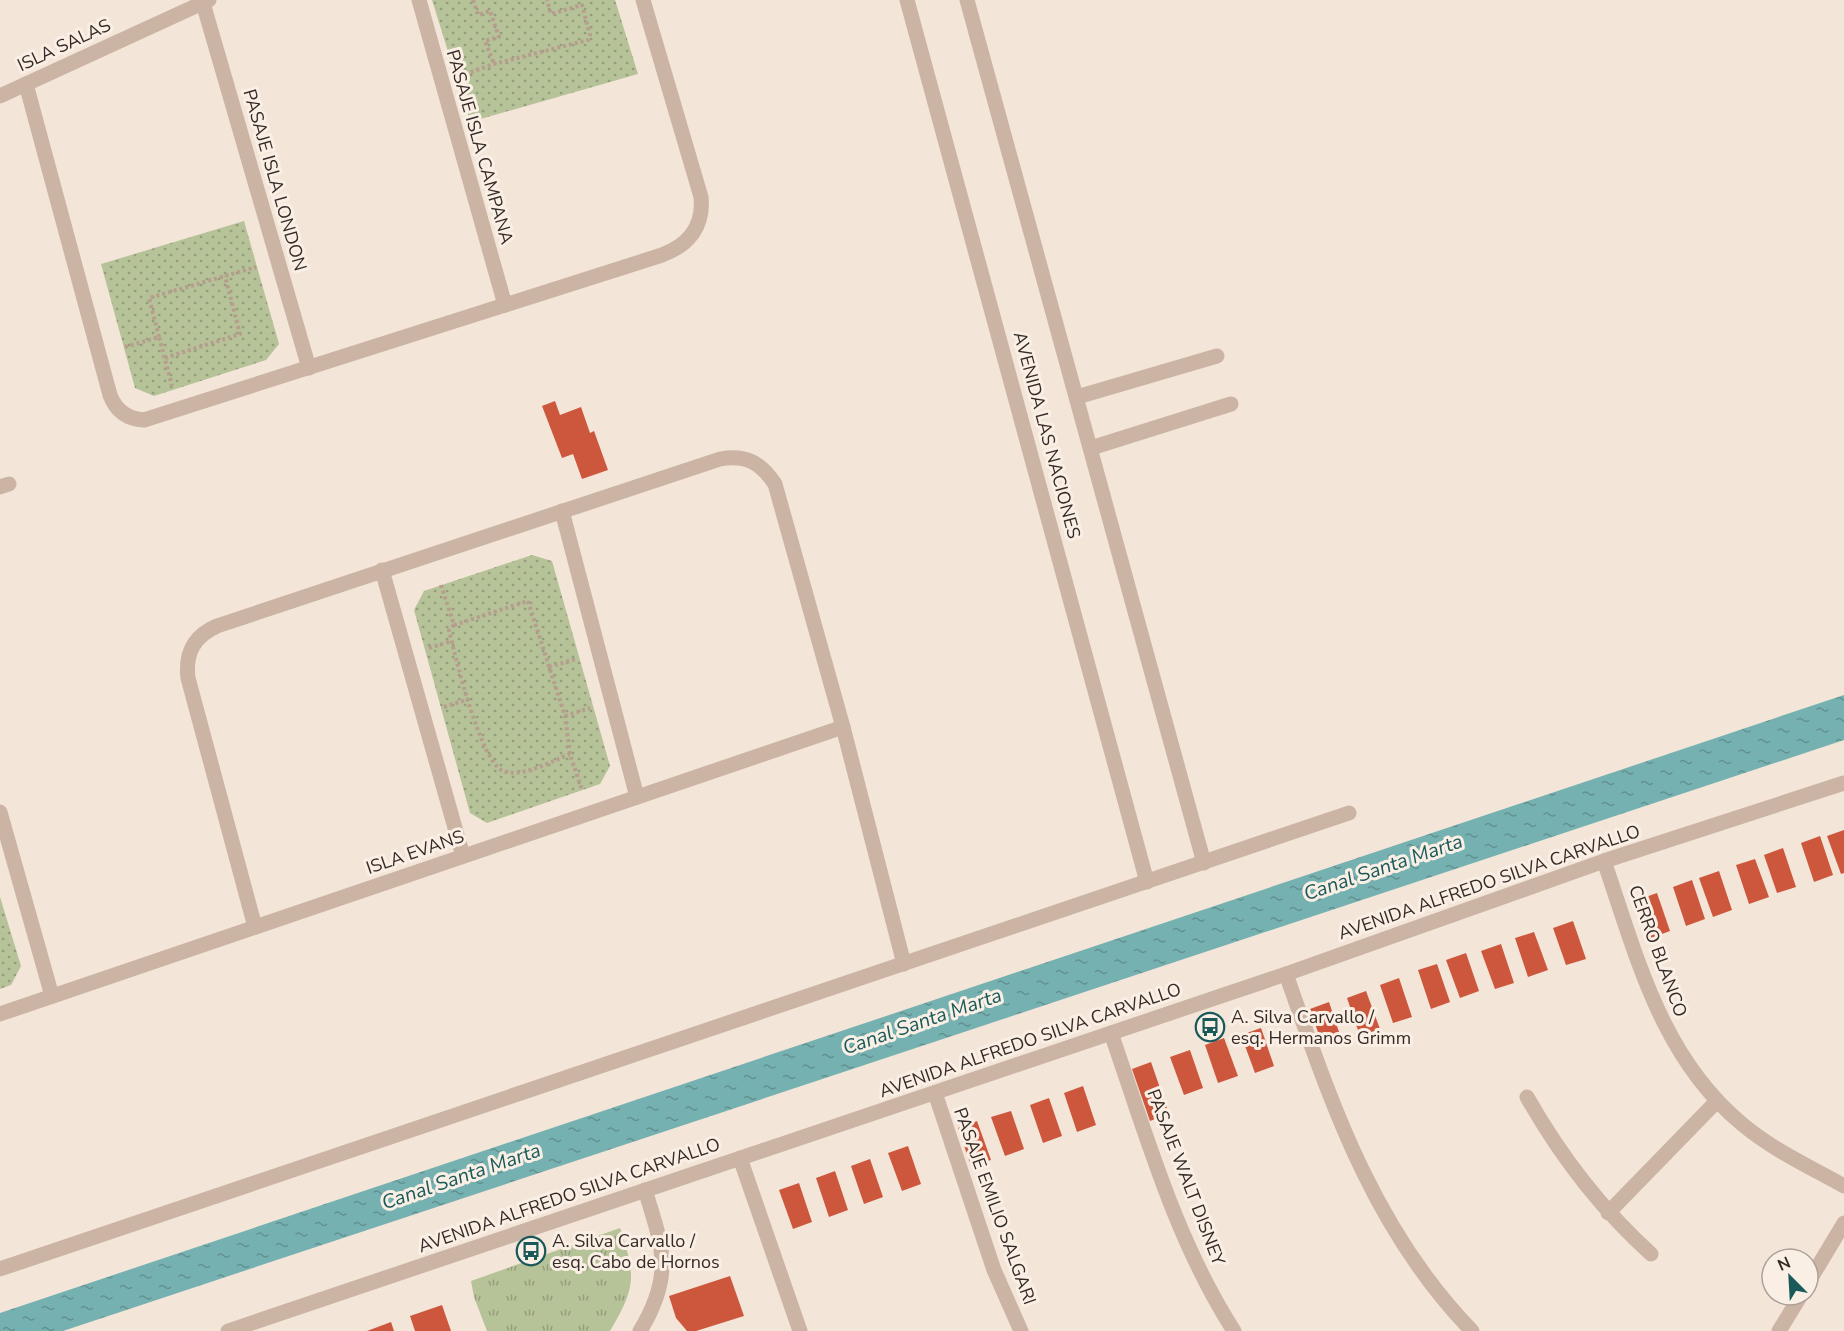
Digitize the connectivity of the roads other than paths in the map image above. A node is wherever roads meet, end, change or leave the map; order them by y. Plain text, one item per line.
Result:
1 (419, 0) edge
2 (643, 0) edge
3 (907, 0) edge
4 (967, 0) edge
5 (206, 1) edge
6 (26, 84) junction
7 (0, 96) edge
8 (505, 305) junction
9 (1217, 356) dead end
10 (309, 368) junction
11 (1077, 397) junction
12 (1231, 405) dead end
13 (1091, 448) junction
14 (562, 511) junction
15 (382, 570) junction
16 (843, 727) junction
17 (1844, 783) edge
18 (637, 797) junction
19 (0, 812) edge
20 (1349, 813) dead end
21 (463, 856) junction
22 (1604, 861) junction
23 (1204, 863) junction
24 (1147, 882) junction
25 (255, 927) junction
26 (904, 964) junction
27 (1286, 974) junction
28 (51, 996) junction
29 (0, 1014) edge
30 (1111, 1033) junction
31 (935, 1093) junction
32 (1527, 1097) dead end
33 (1717, 1101) junction
34 (740, 1158) junction
35 (1844, 1186) edge
36 (645, 1190) junction
37 (1608, 1214) junction
38 (1844, 1223) edge
39 (1651, 1254) dead end
40 (1820, 1263) edge
41 (0, 1269) edge
42 (1794, 1307) edge
43 (229, 1331) edge
44 (640, 1331) edge
45 (800, 1331) edge
46 (1021, 1331) edge
47 (1234, 1331) edge
48 (1472, 1331) edge
49 (1779, 1331) edge

1 - 8 street, PASAJE ISLA CAMPANA
2 - 8 street
3 - 24 street, AVENIDA LAS NACIONES
4 - 11 street
5 - 6 street, ISLA SALAS
5 - 10 street, PASAJE ISLA LONDON
6 - 7 street, ISLA SALAS
6 - 10 street
8 - 10 street
9 - 11 street
11 - 13 street
12 - 13 street
13 - 23 street
14 - 15 street
14 - 16 street
14 - 18 street
15 - 21 street
15 - 25 street
16 - 18 street, ISLA EVANS
16 - 26 street
17 - 22 street, AVENIDA ALFREDO SILVA CARVALLO
18 - 21 street, ISLA EVANS
19 - 28 street
20 - 23 street
21 - 25 street, ISLA EVANS
22 - 27 street, AVENIDA ALFREDO SILVA CARVALLO
22 - 33 street, CERRO BLANCO
23 - 24 street
24 - 26 street
25 - 28 street, ISLA EVANS
26 - 41 street
27 - 30 street, AVENIDA ALFREDO SILVA CARVALLO
27 - 48 street
28 - 29 street, ISLA EVANS
30 - 31 street, AVENIDA ALFREDO SILVA CARVALLO
30 - 47 street, PASAJE WALT DISNEY
31 - 34 street, AVENIDA ALFREDO SILVA CARVALLO
31 - 46 street, PASAJE EMILIO SALGARI
32 - 37 street
33 - 35 street, CERRO BLANCO
33 - 37 street
34 - 36 street, AVENIDA ALFREDO SILVA CARVALLO
34 - 45 street
36 - 43 street, AVENIDA ALFREDO SILVA CARVALLO
36 - 44 street
37 - 39 street
38 - 40 street
42 - 49 street

